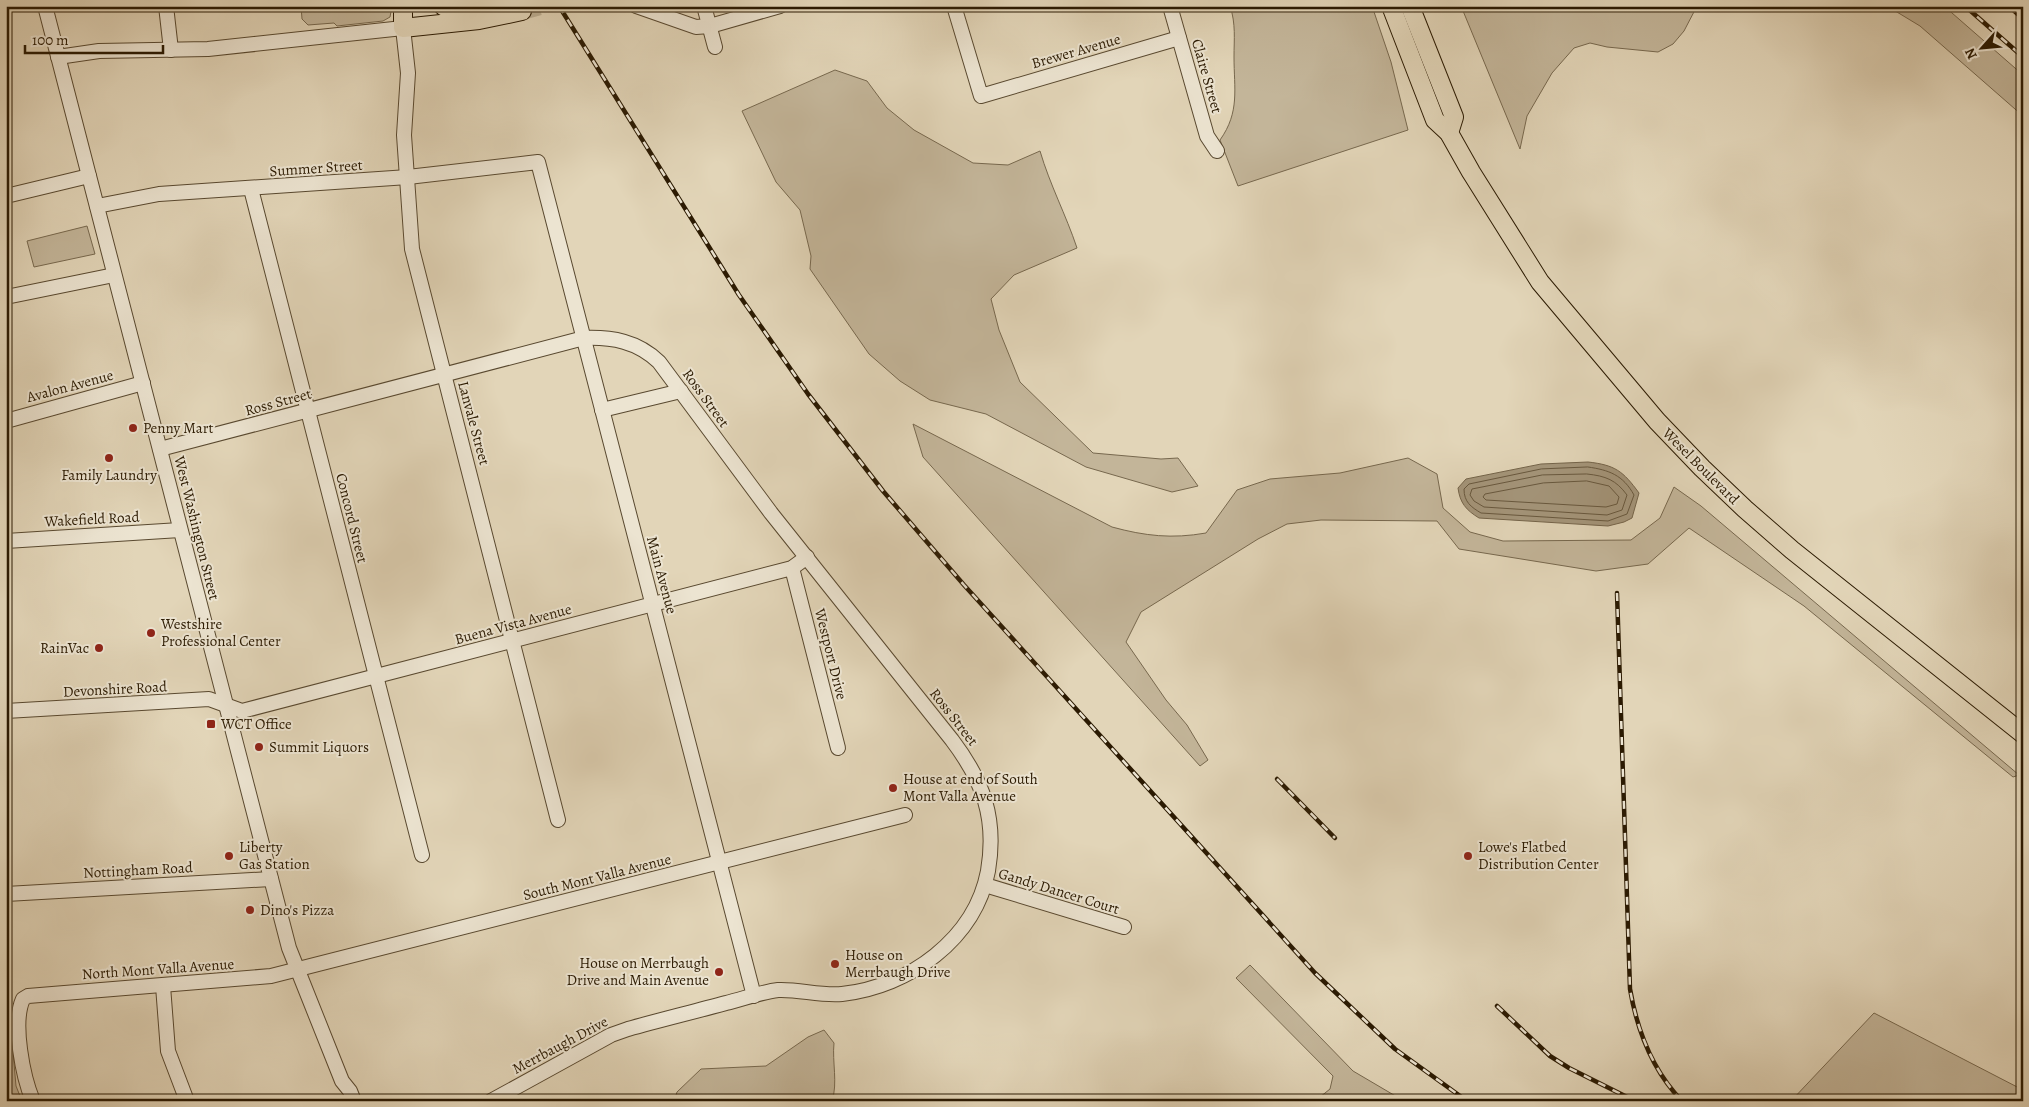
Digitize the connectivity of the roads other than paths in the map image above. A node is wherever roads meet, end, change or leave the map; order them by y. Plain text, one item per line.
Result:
1 (45, 6) edge
2 (166, 6) edge
3 (402, 6) edge
4 (443, 6) edge
5 (636, 6) edge
6 (658, 6) edge
7 (704, 6) edge
8 (780, 6) edge
9 (954, 6) edge
10 (1170, 6) edge
11 (1391, 6) edge
12 (1410, 6) edge
13 (522, 11) dead end
14 (671, 18) junction
15 (479, 20) junction
16 (710, 26) junction
17 (403, 28) junction
18 (1180, 38) junction
19 (715, 47) dead end
20 (170, 50) junction
21 (58, 57) junction
22 (1449, 133) junction
23 (1217, 151) dead end
24 (538, 162) joint
25 (89, 176) junction
26 (408, 177) junction
27 (251, 189) junction
28 (6, 196) edge
29 (97, 206) junction
30 (114, 275) junction
31 (6, 297) edge
32 (584, 338) junction
33 (445, 375) junction
34 (143, 383) junction
35 (681, 391) junction
36 (602, 410) junction
37 (308, 411) junction
38 (6, 421) edge
39 (160, 449) junction
40 (180, 530) junction
41 (6, 541) edge
42 (807, 557) junction
43 (792, 568) junction
44 (653, 604) junction
45 (513, 640) junction
46 (376, 676) junction
47 (225, 705) junction
48 (6, 711) edge
49 (2023, 734) edge
50 (838, 748) dead end
51 (905, 814) dead end
52 (558, 820) dead end
53 (422, 856) dead end
54 (720, 862) junction
55 (271, 879) junction
56 (985, 885) junction
57 (6, 894) edge
58 (1124, 928) dead end
59 (297, 970) junction
60 (163, 986) junction
61 (754, 996) junction
62 (342, 1081) junction
63 (33, 1101) edge
64 (187, 1101) edge
65 (344, 1101) edge
66 (354, 1101) edge
67 (490, 1101) edge

1 - 21 street, West Washington Street
2 - 20 street
3 - 17 main road
4 - 15 main road
5 - 14 street
6 - 14 street
7 - 16 street
8 - 16 street
9 - 18 street, Brewer Avenue
10 - 18 street, Claire Street
11 - 22 main road, Wesel Boulevard
12 - 22 main road
13 - 15 main road
14 - 16 street
15 - 17 main road
16 - 19 street
17 - 20 street
17 - 26 street, Lanvale Street
18 - 23 street, Claire Street
20 - 21 street
21 - 25 street, West Washington Street
22 - 49 main road, Wesel Boulevard
24 - 26 street, Summer Street
24 - 32 street, Main Avenue
25 - 28 street
25 - 29 street, West Washington Street
26 - 27 street, Summer Street
26 - 33 street, Lanvale Street
27 - 29 street, Summer Street
27 - 37 street, Concord Street
29 - 30 street, West Washington Street
30 - 31 street
30 - 34 street, West Washington Street
32 - 33 street, Ross Street
32 - 35 street, Ross Street
32 - 36 street, Main Avenue
33 - 37 street, Ross Street
33 - 45 street, Lanvale Street
34 - 38 street, Avalon Avenue
34 - 39 street, West Washington Street
35 - 36 street
35 - 42 street, Ross Street
36 - 44 street, Main Avenue
37 - 39 street, Ross Street
37 - 46 street, Concord Street
39 - 40 street, West Washington Street
40 - 41 street, Wakefield Road
40 - 47 street, West Washington Street
42 - 43 street, Buena Vista Avenue
42 - 56 street, Ross Street
43 - 44 street, Buena Vista Avenue
43 - 50 street, Westport Drive
44 - 45 street, Buena Vista Avenue
44 - 54 street, Main Avenue
45 - 46 street, Buena Vista Avenue
45 - 52 street, Lanvale Street
46 - 47 street, Buena Vista Avenue
46 - 53 street, Concord Street
47 - 48 street, Devonshire Road
47 - 55 street, West Washington Street
51 - 54 street, South Mont Valla Avenue
54 - 59 street, South Mont Valla Avenue
54 - 61 street, Main Avenue
55 - 57 street, Nottingham Road
55 - 59 street, West Washington Street
56 - 58 street, Gandy Dancer Court
56 - 61 street, Merrbaugh Drive
59 - 60 street, North Mont Valla Avenue
59 - 62 street, West Washington Street
60 - 63 street, North Mont Valla Avenue
60 - 64 street
61 - 67 street, Merrbaugh Drive
62 - 65 street, West Washington Street
62 - 66 street, West Washington Street

